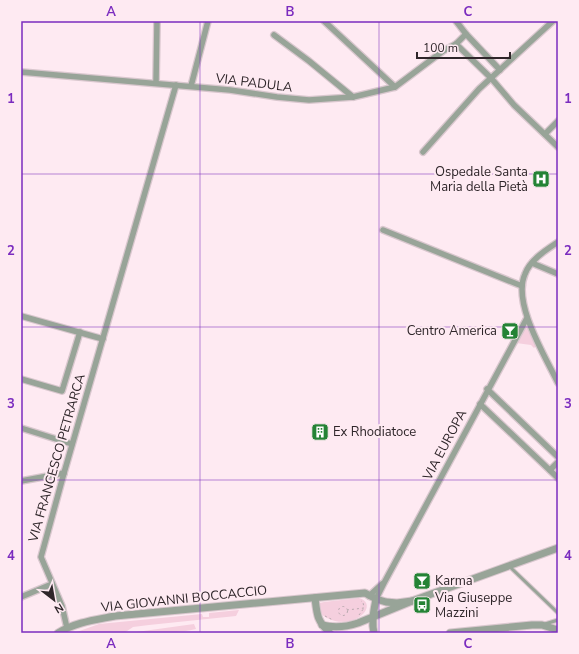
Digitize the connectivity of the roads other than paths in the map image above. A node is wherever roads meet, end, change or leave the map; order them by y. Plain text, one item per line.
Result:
1 (157, 21) edge
2 (208, 21) edge
3 (324, 21) edge
4 (456, 21) edge
5 (553, 21) edge
6 (466, 34) junction
7 (274, 35) dead end
8 (456, 44) junction
9 (500, 70) junction
10 (21, 72) edge
11 (491, 78) junction
12 (156, 83) junction
13 (176, 84) junction
14 (191, 86) junction
15 (395, 87) junction
16 (352, 98) junction
17 (558, 121) edge
18 (545, 134) junction
19 (558, 146) edge
20 (423, 152) dead end
21 (383, 230) dead end
22 (558, 242) edge
23 (532, 263) junction
24 (558, 274) edge
25 (522, 286) junction
26 (21, 316) edge
27 (527, 318) junction
28 (80, 332) junction
29 (103, 338) junction
30 (21, 379) edge
31 (558, 383) edge
32 (488, 389) junction
33 (480, 404) junction
34 (21, 428) edge
35 (72, 444) junction
36 (558, 458) edge
37 (558, 462) edge
38 (550, 470) junction
39 (64, 473) junction
40 (558, 478) edge
41 (21, 481) edge
42 (558, 548) edge
43 (509, 566) junction
44 (384, 583) junction
45 (52, 584) junction
46 (369, 596) junction
47 (21, 597) edge
48 (315, 598) junction
49 (376, 599) junction
50 (412, 601) junction
51 (558, 613) edge
52 (373, 617) junction
53 (558, 620) edge
54 (322, 625) junction
55 (542, 625) junction
56 (67, 628) junction
57 (558, 630) edge
58 (58, 633) edge
59 (330, 633) edge
60 (374, 633) edge
61 (450, 633) edge

1 - 12 street
2 - 14 street
3 - 15 street
4 - 6 street
5 - 9 street
6 - 8 street, VIA PADULA
6 - 9 street
7 - 16 street
8 - 11 street
8 - 15 street, VIA PADULA
9 - 11 street
10 - 12 street, VIA PADULA
11 - 18 street
11 - 20 street
12 - 13 street, VIA PADULA
13 - 14 street, VIA PADULA
13 - 29 street, VIA FRANCESCO PETRARCA
14 - 16 street, VIA PADULA
15 - 16 street, VIA PADULA
17 - 18 street
18 - 19 street
21 - 25 street
22 - 23 street
23 - 24 street
23 - 25 street
25 - 27 street
26 - 28 street
27 - 31 street
27 - 32 street, VIA EUROPA
28 - 29 street
28 - 30 street, VIA FRANCESCO PETRARCA
29 - 35 street, VIA FRANCESCO PETRARCA
32 - 33 street, VIA EUROPA
32 - 36 street
33 - 38 street
33 - 44 street, VIA EUROPA
34 - 35 street
35 - 39 street, VIA FRANCESCO PETRARCA
37 - 38 street
38 - 40 street
39 - 41 street
39 - 45 street, VIA FRANCESCO PETRARCA
42 - 43 street
43 - 50 street
43 - 51 lane
44 - 46 street, VIA EUROPA
44 - 49 street, VIA EUROPA
45 - 47 street
45 - 56 street, VIA FRANCESCO PETRARCA
46 - 48 street, VIA GIOVANNI BOCCACCIO
46 - 49 street
48 - 54 street
48 - 56 street, VIA GIOVANNI BOCCACCIO
49 - 50 street
49 - 52 street
50 - 52 street
52 - 54 street
52 - 60 street
53 - 55 lane
54 - 59 street
55 - 57 street
55 - 61 street
56 - 58 street, VIA GIOVANNI BOCCACCIO

